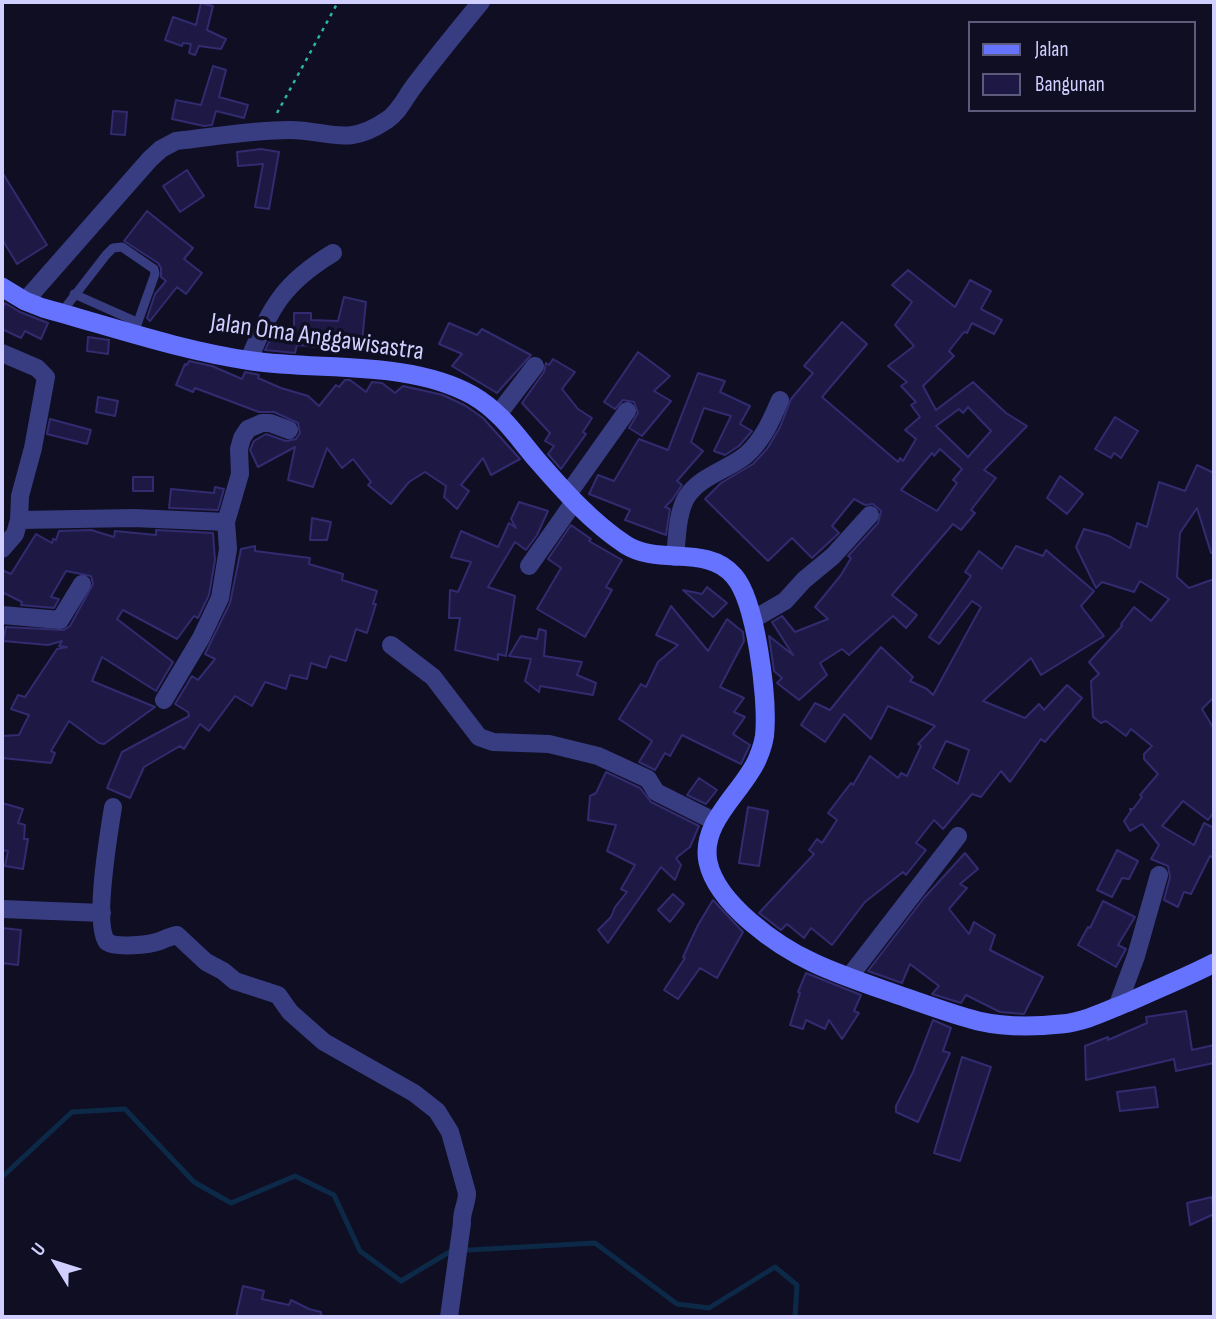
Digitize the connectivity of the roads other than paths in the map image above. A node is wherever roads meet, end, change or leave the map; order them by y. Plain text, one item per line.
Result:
1 (481, 2) edge
2 (333, 253) dead end
3 (9, 295) edge
4 (75, 295) junction
5 (61, 313) junction
6 (135, 327) junction
7 (2, 353) edge
8 (249, 360) junction
9 (535, 366) dead end
10 (780, 400) dead end
11 (626, 411) dead end
12 (499, 413) junction
13 (289, 430) dead end
14 (571, 498) junction
15 (870, 515) dead end
16 (19, 520) junction
17 (226, 522) junction
18 (2, 550) edge
19 (675, 556) junction
20 (529, 566) dead end
21 (82, 584) dead end
22 (2, 615) edge
23 (752, 620) junction
24 (391, 645) dead end
25 (164, 700) dead end
26 (113, 807) dead end
27 (716, 822) junction
28 (958, 836) dead end
29 (1159, 875) dead end
30 (2, 909) edge
31 (102, 914) junction
32 (1214, 963) edge
33 (849, 977) junction
34 (1116, 1007) junction
35 (449, 1317) edge

1 - 3 street
2 - 8 street
3 - 5 main road, Jalan Oma Anggawisastra
4 - 5 lane
4 - 6 lane
4 - 6 lane
5 - 6 main road, Jalan Oma Anggawisastra
6 - 8 main road, Jalan Oma Anggawisastra
7 - 16 street
8 - 12 main road, Jalan Oma Anggawisastra
9 - 12 street
10 - 19 street
11 - 14 street
12 - 14 main road, Jalan Oma Anggawisastra
13 - 17 street
14 - 19 main road, Jalan Oma Anggawisastra
14 - 20 street
15 - 23 street
16 - 17 street
16 - 18 street
17 - 25 street
19 - 23 main road, Jalan Oma Anggawisastra
21 - 22 street
23 - 27 main road, Jalan Oma Anggawisastra
24 - 27 street
26 - 31 street
27 - 33 main road, Jalan Oma Anggawisastra
28 - 33 street
29 - 34 street
30 - 31 street
31 - 35 street
32 - 34 main road, Jalan Oma Anggawisastra
33 - 34 main road, Jalan Oma Anggawisastra

